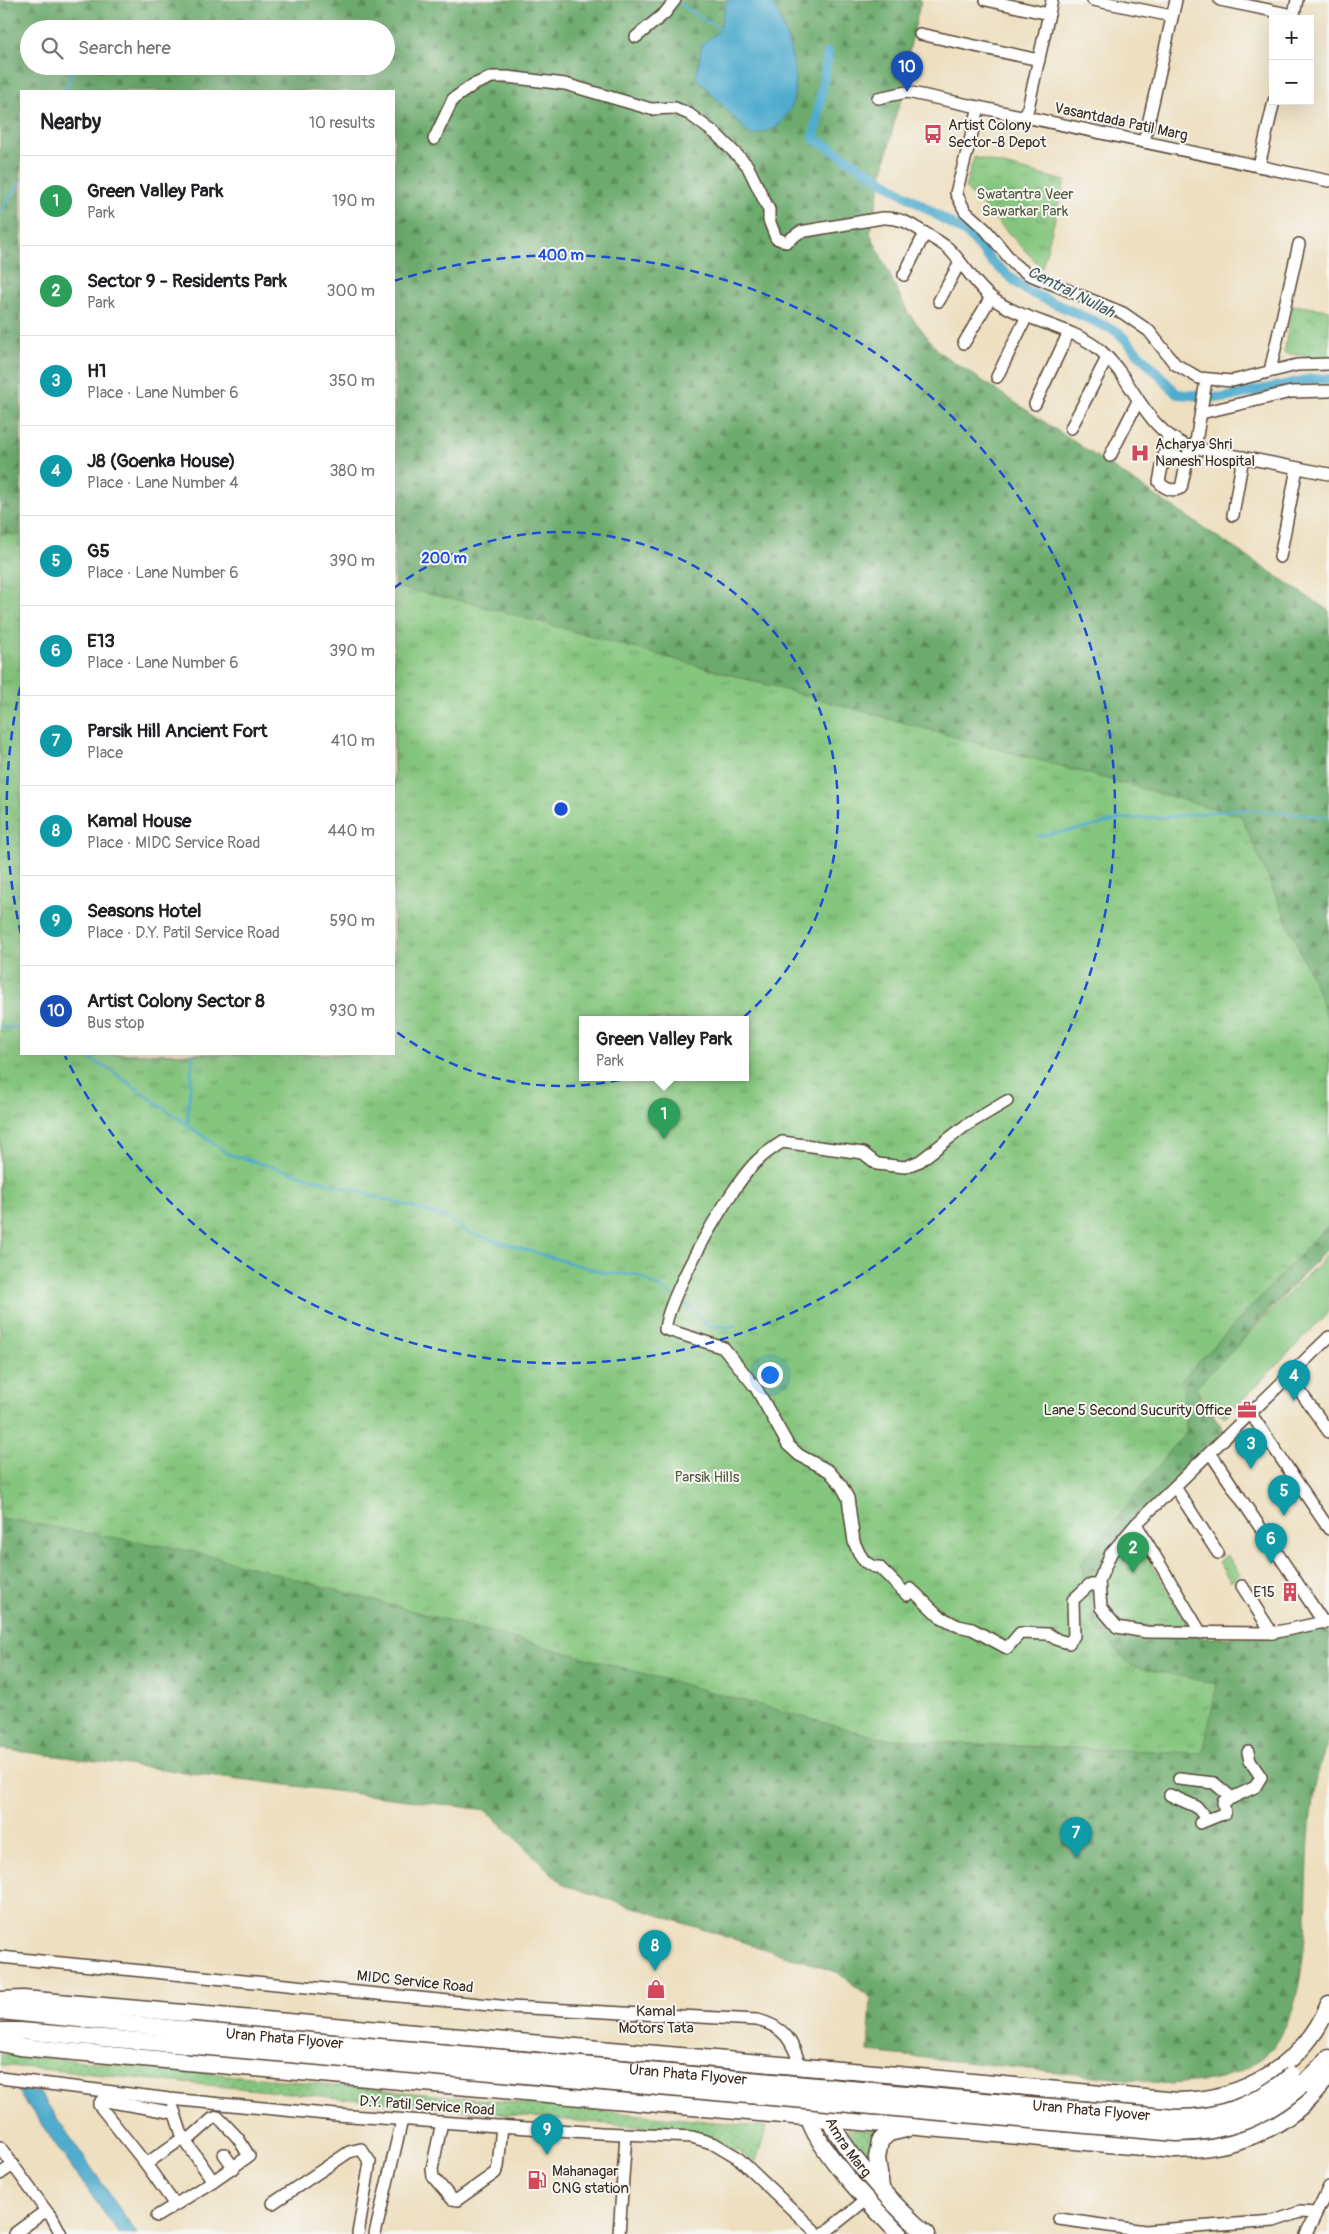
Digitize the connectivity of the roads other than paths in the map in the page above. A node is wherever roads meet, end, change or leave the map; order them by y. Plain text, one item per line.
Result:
1 (675, 0) edge
2 (986, 0) edge
3 (1052, 0) edge
4 (1093, 0) edge
5 (1176, 0) edge
6 (1220, 0) edge
7 (1297, 0) edge
8 (1049, 14) junction
9 (1284, 15) edge
10 (1293, 15) edge
11 (1172, 16) junction
12 (920, 34) dead end
13 (636, 36) dead end
14 (1039, 60) junction
15 (878, 98) dead end
16 (1273, 105) edge
17 (979, 107) junction
18 (1026, 117) junction
19 (434, 139) dead end
20 (1144, 142) junction
21 (1259, 166) junction
22 (1329, 181) edge
23 (925, 233) junction
24 (1299, 244) dead end
25 (960, 262) junction
26 (904, 275) dead end
27 (991, 297) junction
28 (939, 301) dead end
29 (1027, 316) junction
30 (1068, 334) junction
31 (964, 342) dead end
32 (1107, 358) junction
33 (1329, 364) edge
34 (1270, 371) junction
35 (997, 377) dead end
36 (1205, 384) junction
37 (1329, 391) edge
38 (1138, 401) junction
39 (1035, 404) dead end
40 (1201, 413) junction
41 (1071, 428) dead end
42 (1168, 436) junction
43 (1191, 451) junction
44 (1165, 454) junction
45 (1110, 456) dead end
46 (1243, 457) junction
47 (1297, 468) junction
48 (1329, 474) edge
49 (1233, 515) dead end
50 (1280, 557) dead end
51 (1007, 1101) dead end
52 (1329, 1338) edge
53 (1289, 1376) junction
54 (1251, 1414) junction
55 (1329, 1432) edge
56 (1211, 1454) junction
57 (1175, 1487) junction
58 (1136, 1524) junction
59 (1329, 1529) edge
60 (1218, 1552) dead end
61 (1099, 1584) junction
62 (1242, 1586) dead end
63 (1327, 1622) edge
64 (1201, 1633) junction
65 (1272, 1633) junction
66 (1248, 1752) dead end
67 (1180, 1779) dead end
68 (1170, 1795) dead end
69 (1232, 1798) junction
70 (0, 1957) edge
71 (0, 2000) edge
72 (1329, 2004) edge
73 (1329, 2010) edge
74 (0, 2011) edge
75 (0, 2031) edge
76 (188, 2038) junction
77 (0, 2042) edge
78 (795, 2048) junction
79 (1329, 2058) edge
80 (801, 2068) junction
81 (821, 2069) junction
82 (1329, 2075) edge
83 (0, 2078) edge
84 (1296, 2081) junction
85 (170, 2099) junction
86 (175, 2113) junction
87 (775, 2114) junction
88 (808, 2117) junction
89 (829, 2119) junction
90 (402, 2120) junction
91 (442, 2122) junction
92 (502, 2126) junction
93 (915, 2127) junction
94 (626, 2135) junction
95 (184, 2140) junction
96 (0, 2147) edge
97 (224, 2154) dead end
98 (834, 2162) junction
99 (146, 2164) junction
100 (13, 2165) junction
101 (234, 2168) junction
102 (0, 2174) edge
103 (213, 2180) junction
104 (881, 2188) junction
105 (1329, 2188) edge
106 (867, 2199) junction
107 (273, 2203) dead end
108 (175, 2204) junction
109 (47, 2212) junction
110 (1316, 2212) junction
111 (157, 2216) dead end
112 (1059, 2219) dead end
113 (14, 2234) edge
114 (61, 2234) edge
115 (358, 2234) edge
116 (375, 2234) edge
117 (619, 2234) edge
118 (818, 2234) edge
119 (823, 2234) edge
120 (899, 2234) edge
121 (927, 2234) edge
122 (1306, 2234) edge

1 - 13 street
2 - 8 street
3 - 8 street
4 - 11 street
5 - 11 street
6 - 9 street
7 - 10 street
8 - 14 street
11 - 20 street
12 - 14 street
14 - 18 street
15 - 17 street, Vasantdada Patil Marg
16 - 21 street
17 - 18 street, Vasantdada Patil Marg
17 - 36 street
18 - 20 street, Vasantdada Patil Marg
19 - 23 street
20 - 21 street, Vasantdada Patil Marg
21 - 22 street, Vasantdada Patil Marg
23 - 25 street
23 - 26 street
24 - 34 street
25 - 27 street
25 - 28 street
27 - 29 street
27 - 31 street
29 - 30 street
29 - 35 street
30 - 32 street
30 - 39 street
32 - 38 street
32 - 41 street
33 - 34 street
34 - 36 street
36 - 40 street
37 - 40 street
38 - 42 street
38 - 45 street
40 - 43 street
42 - 43 street
42 - 44 street
43 - 44 street
43 - 44 street
43 - 46 street
46 - 47 street
46 - 49 street
47 - 48 street
47 - 50 street
51 - 61 street
52 - 53 street
53 - 54 street
53 - 55 street
54 - 56 street
54 - 59 street
56 - 57 street
56 - 63 street
57 - 58 street
57 - 60 street
58 - 61 street
58 - 64 street
61 - 64 street
62 - 65 street
63 - 65 street
64 - 65 street
66 - 69 street
67 - 69 street
68 - 69 street
70 - 78 street, MIDC Service Road
71 - 80 highway
72 - 81 highway
73 - 84 highway, Uran Phata Flyover
74 - 76 highway, Uran Phata Flyover
75 - 76 highway, Uran Phata Flyover
76 - 84 highway, Uran Phata Flyover, bridge
77 - 87 highway
78 - 80 street, MIDC Service Road
78 - 81 street
79 - 84 highway, Uran Phata Flyover
80 - 81 highway
80 - 88 highway, Amra Marg
81 - 89 highway, Amra Marg
82 - 93 highway
83 - 85 street, D.Y. Patil Service Road
85 - 86 street
85 - 90 street, D.Y. Patil Service Road
86 - 95 street
86 - 99 street
87 - 88 highway
87 - 98 highway
88 - 89 highway
88 - 98 highway, Amra Marg
89 - 93 highway
89 - 104 highway, Amra Marg
90 - 91 street, D.Y. Patil Service Road
90 - 116 street
91 - 92 street, D.Y. Patil Service Road
91 - 92 street
92 - 94 street, D.Y. Patil Service Road
93 - 104 highway
94 - 117 street
94 - 118 street, D.Y. Patil Service Road
95 - 99 street
95 - 101 street
95 - 103 street
96 - 100 street
97 - 101 street
98 - 106 highway, Amra Marg
99 - 108 street
100 - 102 street
100 - 109 street
101 - 103 street
103 - 108 street
104 - 121 highway, Amra Marg
105 - 110 street
106 - 119 street
106 - 120 highway, Amra Marg
107 - 115 street
108 - 111 street
109 - 113 street
109 - 114 street
110 - 112 street
110 - 122 street

